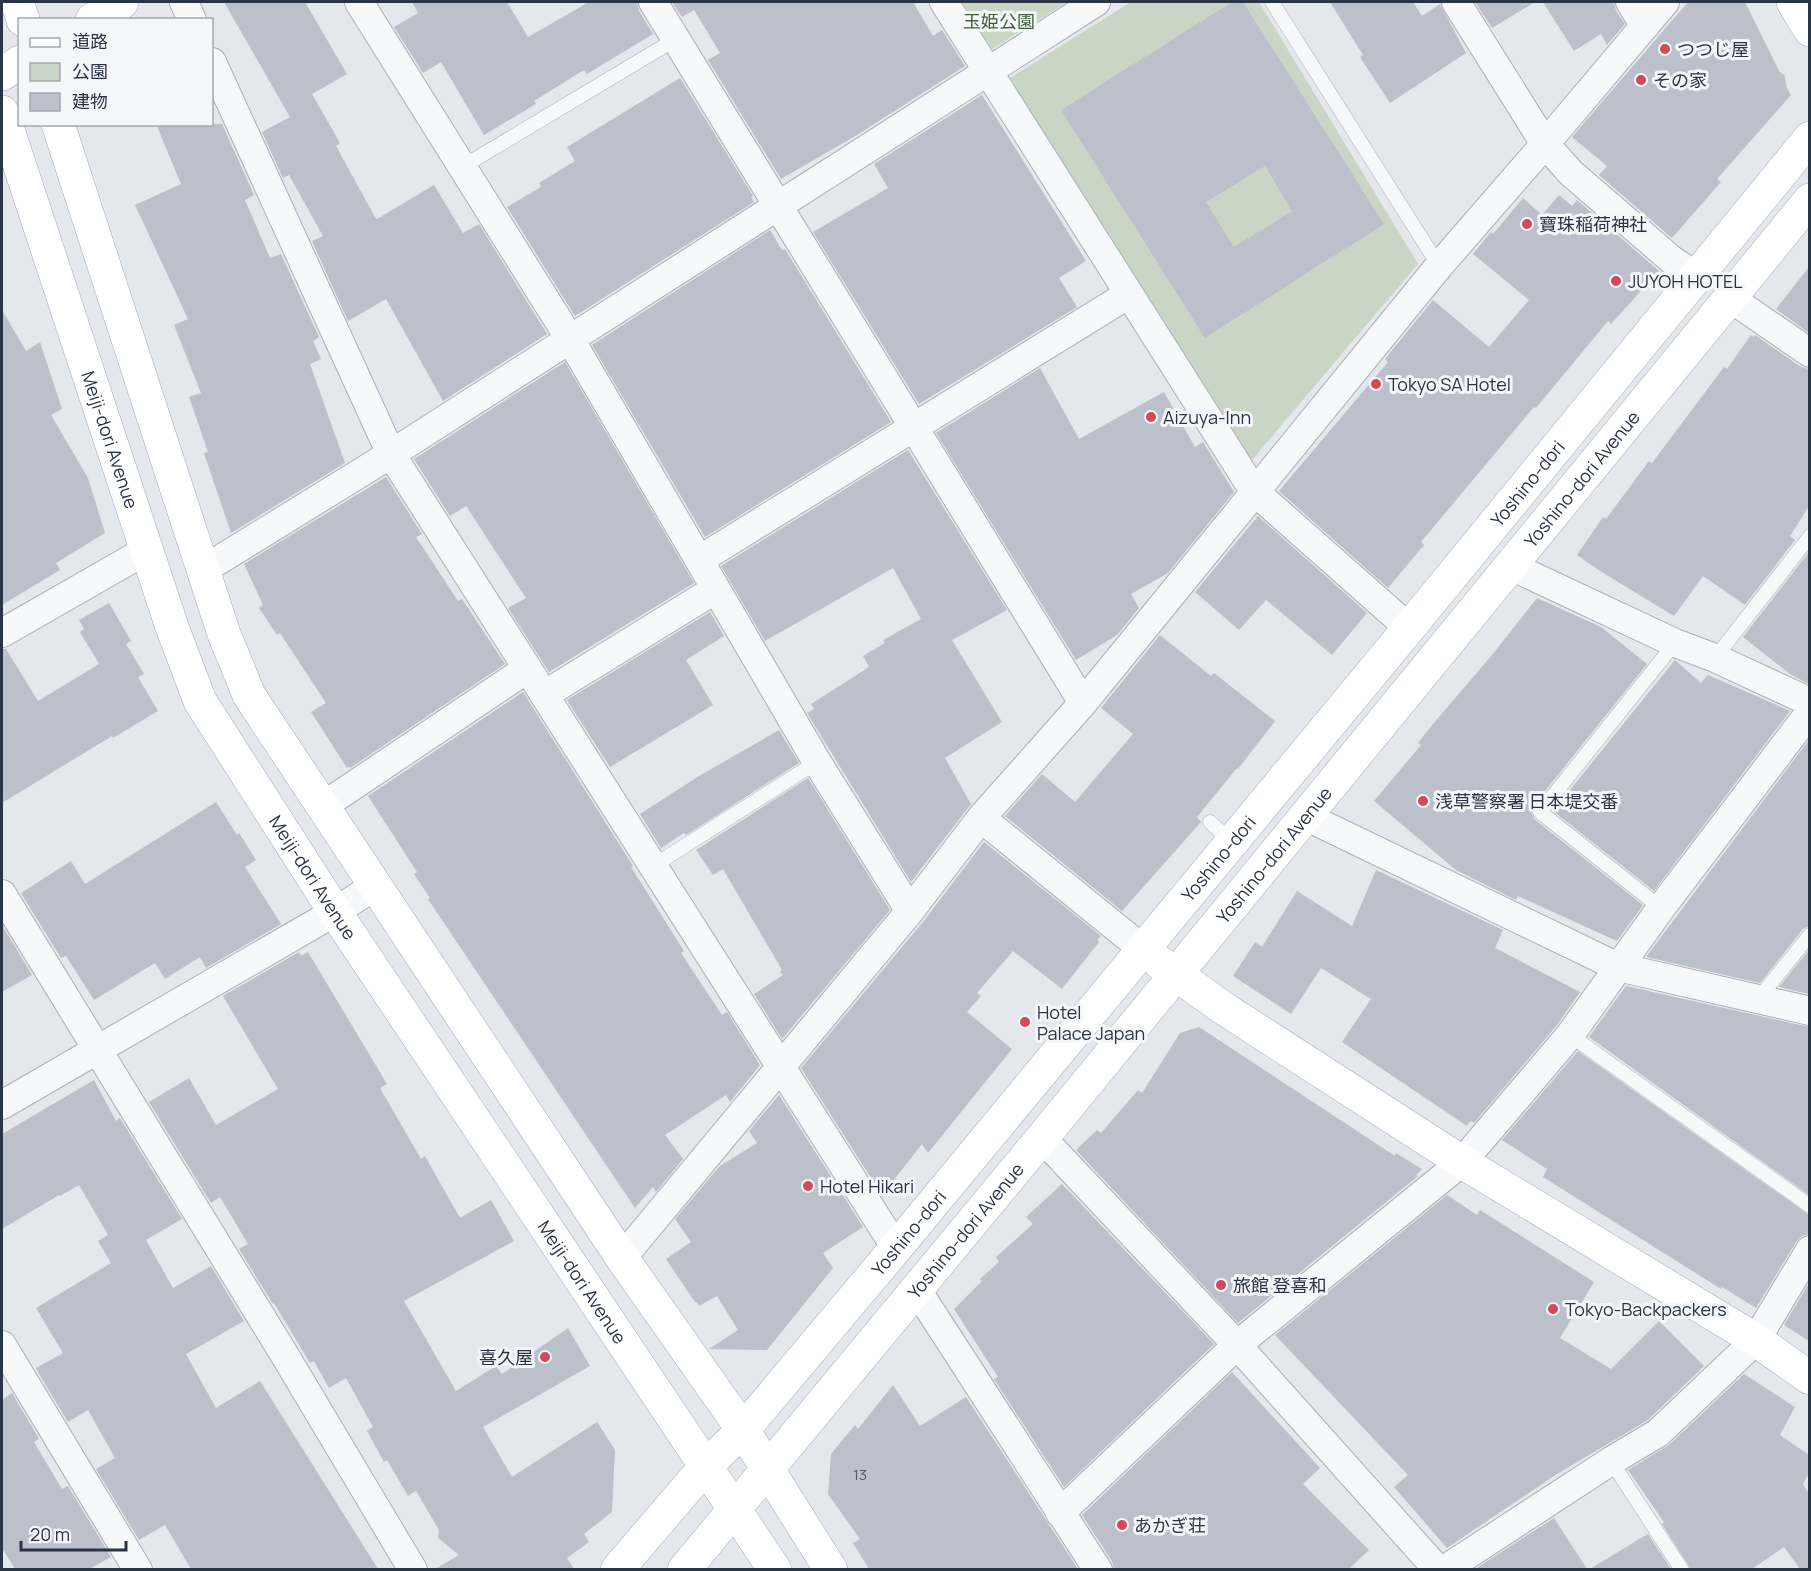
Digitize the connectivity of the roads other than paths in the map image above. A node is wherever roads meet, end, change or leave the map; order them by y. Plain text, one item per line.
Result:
1 (17, 2) edge
2 (122, 2) edge
3 (184, 2) edge
4 (359, 2) edge
5 (653, 2) edge
6 (944, 2) edge
7 (1096, 2) edge
8 (1272, 2) edge
9 (1456, 2) edge
10 (1630, 2) edge
11 (1665, 2) edge
12 (1793, 2) edge
13 (22, 18) edge
14 (95, 18) edge
15 (191, 18) edge
16 (1645, 26) junction
17 (1809, 30) edge
18 (676, 39) junction
19 (18, 63) edge
20 (213, 64) edge
21 (988, 71) junction
22 (2, 74) edge
23 (2, 112) edge
24 (59, 126) edge
25 (1809, 138) edge
26 (1545, 144) junction
27 (462, 167) junction
28 (1809, 200) edge
29 (778, 205) junction
30 (1439, 266) junction
31 (1697, 277) junction
32 (1129, 294) junction
33 (1730, 298) junction
34 (570, 339) junction
35 (1809, 353) edge
36 (914, 427) junction
37 (391, 454) junction
38 (1254, 491) junction
39 (1809, 536) edge
40 (147, 550) junction
41 (699, 560) junction
42 (1511, 566) junction
43 (203, 570) junction
44 (716, 589) junction
45 (1409, 628) junction
46 (2, 633) edge
47 (1675, 643) junction
48 (1715, 658) junction
49 (527, 669) junction
50 (544, 695) junction
51 (1809, 702) edge
52 (1083, 703) junction
53 (1809, 712) edge
54 (817, 762) junction
55 (323, 806) junction
56 (1305, 816) junction
57 (981, 818) junction
58 (653, 866) junction
59 (376, 885) junction
60 (2, 894) edge
61 (1661, 908) junction
62 (910, 910) junction
63 (335, 912) junction
64 (1809, 935) edge
65 (1144, 950) junction
66 (1618, 967) junction
67 (1176, 974) junction
68 (1758, 999) junction
69 (1809, 1011) edge
70 (1570, 1035) junction
71 (98, 1050) junction
72 (781, 1066) junction
73 (2, 1105) edge
74 (1042, 1138) junction
75 (1462, 1162) junction
76 (1809, 1206) edge
77 (896, 1248) junction
78 (1809, 1250) edge
79 (622, 1258) junction
80 (917, 1290) junction
81 (1756, 1340) junction
82 (1237, 1345) junction
83 (2, 1346) edge
84 (1809, 1378) edge
85 (743, 1430) junction
86 (1611, 1461) junction
87 (706, 1466) junction
88 (768, 1470) junction
89 (736, 1509) junction
90 (1060, 1513) junction
91 (138, 1569) edge
92 (413, 1569) edge
93 (617, 1569) edge
94 (684, 1569) edge
95 (775, 1569) edge
96 (831, 1569) edge
97 (1098, 1569) edge
98 (1438, 1569) edge
99 (1444, 1569) edge
100 (1682, 1569) edge

1 - 13 main road
2 - 14 main road
3 - 15 street
4 - 27 street
5 - 18 street
6 - 21 street
7 - 21 street
8 - 30 lane
9 - 26 street
10 - 16 street
11 - 16 street
12 - 17 main road
16 - 26 street
18 - 27 lane
18 - 29 street
19 - 22 main road
20 - 37 street
21 - 29 street
21 - 32 street
23 - 40 main road, Meiji-dori Avenue
24 - 43 main road
25 - 31 main road, Yoshino-dori
26 - 30 street
26 - 31 street
27 - 34 street
28 - 33 main road, Yoshino-dori Avenue
29 - 34 street
29 - 36 street
30 - 38 street
31 - 45 main road, Yoshino-dori
32 - 36 street
32 - 38 street
33 - 35 street
33 - 42 main road, Yoshino-dori Avenue
34 - 37 street
34 - 41 street
36 - 41 street
36 - 52 street
37 - 43 street
37 - 49 street
38 - 45 street
38 - 52 street
39 - 48 lane
40 - 46 street
40 - 63 main road, Meiji-dori Avenue
41 - 44 street
42 - 47 street
42 - 56 main road, Yoshino-dori Avenue
43 - 55 main road
44 - 50 street
44 - 54 street
45 - 65 main road, Yoshino-dori
47 - 48 street
47 - 61 lane
48 - 51 street
49 - 50 street
49 - 55 street
50 - 58 street
52 - 57 street
53 - 61 street
54 - 58 lane
54 - 62 street
55 - 59 main road
56 - 66 street
56 - 67 main road, Yoshino-dori Avenue
57 - 62 street
57 - 65 street
58 - 72 street
59 - 63 street
59 - 79 main road
60 - 71 street
61 - 66 street
62 - 72 street
63 - 71 street
63 - 87 main road, Meiji-dori Avenue
64 - 68 lane
65 - 67 main road
65 - 77 main road, Yoshino-dori
66 - 68 street
66 - 70 street
67 - 74 main road, Yoshino-dori Avenue
67 - 75 main road
68 - 69 street
70 - 75 street
70 - 76 lane
71 - 73 street
71 - 92 street
72 - 77 street
72 - 79 street
74 - 80 main road, Yoshino-dori Avenue
74 - 82 street
75 - 81 main road
75 - 82 street
77 - 85 main road, Yoshino-dori
78 - 81 street
79 - 85 main road
80 - 88 main road, Yoshino-dori Avenue
80 - 90 street
81 - 84 main road
81 - 86 street
82 - 90 street
82 - 98 street
83 - 91 street
85 - 87 main road, Yoshino-dori
85 - 88 main road
86 - 99 street
86 - 100 lane
87 - 89 main road, Meiji-dori Avenue
87 - 93 main road, Yoshino-dori
88 - 89 main road, Yoshino-dori Avenue
88 - 96 main road
89 - 94 main road
89 - 95 main road, Meiji-dori Avenue
90 - 97 street

